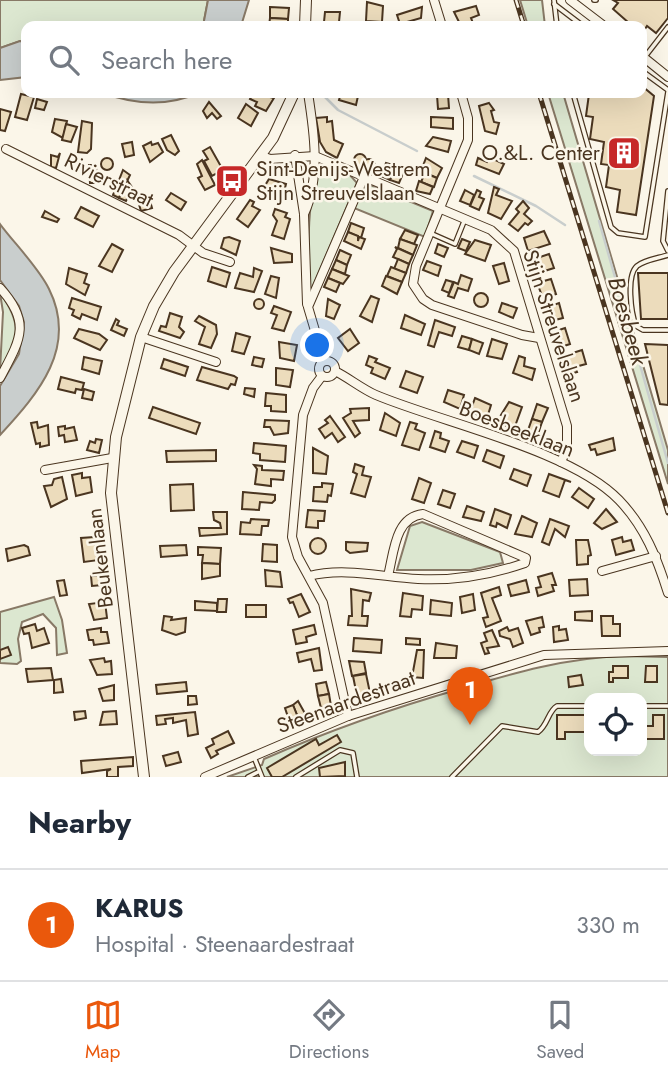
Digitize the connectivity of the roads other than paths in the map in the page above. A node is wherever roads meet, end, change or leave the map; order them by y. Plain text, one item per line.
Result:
1 (306, 0) edge
2 (435, 0) edge
3 (570, 0) edge
4 (554, 2) edge
5 (305, 21) edge
6 (441, 21) edge
7 (556, 21) edge
8 (577, 21) edge
9 (597, 21) edge
10 (668, 27) edge
11 (647, 52) edge
12 (647, 60) edge
13 (647, 75) edge
14 (668, 77) edge
15 (668, 91) edge
16 (292, 98) edge
17 (309, 98) edge
18 (462, 98) edge
19 (574, 98) edge
20 (6, 149) dead end
21 (295, 155) junction
22 (262, 156) junction
23 (315, 156) junction
24 (364, 177) junction
25 (668, 191) edge
26 (440, 208) junction
27 (304, 214) junction
28 (465, 219) junction
29 (430, 233) junction
30 (194, 246) junction
31 (668, 253) edge
32 (230, 262) dead end
33 (0, 288) edge
34 (308, 307) junction
35 (668, 330) edge
36 (141, 337) junction
37 (539, 338) junction
38 (324, 361) junction
39 (216, 362) dead end
40 (335, 370) junction
41 (322, 376) junction
42 (0, 378) edge
43 (112, 458) junction
44 (561, 462) junction
45 (45, 470) dead end
46 (656, 556) junction
47 (602, 572) dead end
48 (309, 576) junction
49 (388, 576) junction
50 (668, 593) edge
51 (668, 651) edge
52 (584, 706) edge
53 (647, 706) edge
54 (668, 706) edge
55 (348, 716) junction
56 (254, 757) junction
57 (258, 772) junction
58 (144, 777) edge
59 (205, 777) edge
60 (248, 777) edge
61 (262, 777) edge
62 (296, 777) edge
63 (357, 777) edge
64 (452, 777) edge

1 - 5 street
2 - 6 street
3 - 9 street
4 - 7 lane
4 - 8 lane
10 - 11 lane
12 - 14 street
13 - 15 lane
15 - 19 lane
16 - 22 street, Beukenlaan
17 - 23 street
18 - 26 street
20 - 30 street, Rivierstraat
21 - 22 street
21 - 23 street
21 - 27 street
22 - 30 street, Beukenlaan
23 - 24 street, Stijn Streuvelslaan
23 - 27 street
24 - 26 street, Stijn Streuvelslaan
24 - 34 street
25 - 31 lane
26 - 28 street, Stijn Streuvelslaan
26 - 29 street
27 - 34 street
28 - 29 lane
28 - 37 street, Stijn Streuvelslaan
29 - 37 street
30 - 32 street
30 - 36 street, Beukenlaan
31 - 35 lane
33 - 42 street
34 - 38 street
36 - 39 street
36 - 43 street, Beukenlaan
37 - 44 street, Stijn Streuvelslaan
38 - 40 street, Boesbeeklaan
38 - 41 street
40 - 41 street
40 - 44 street, Boesbeeklaan
41 - 48 street
43 - 45 street
43 - 58 street, Beukenlaan
44 - 46 street, Boesbeeklaan
46 - 47 street
46 - 50 street, Boesbeeklaan
48 - 49 street
48 - 55 street
49 - 49 street
51 - 55 street, Steenaardestraat
52 - 64 lane
53 - 54 lane
55 - 56 street, Steenaardestraat
56 - 57 lane
56 - 59 street, Steenaardestraat
57 - 60 lane
57 - 61 lane
62 - 63 lane

